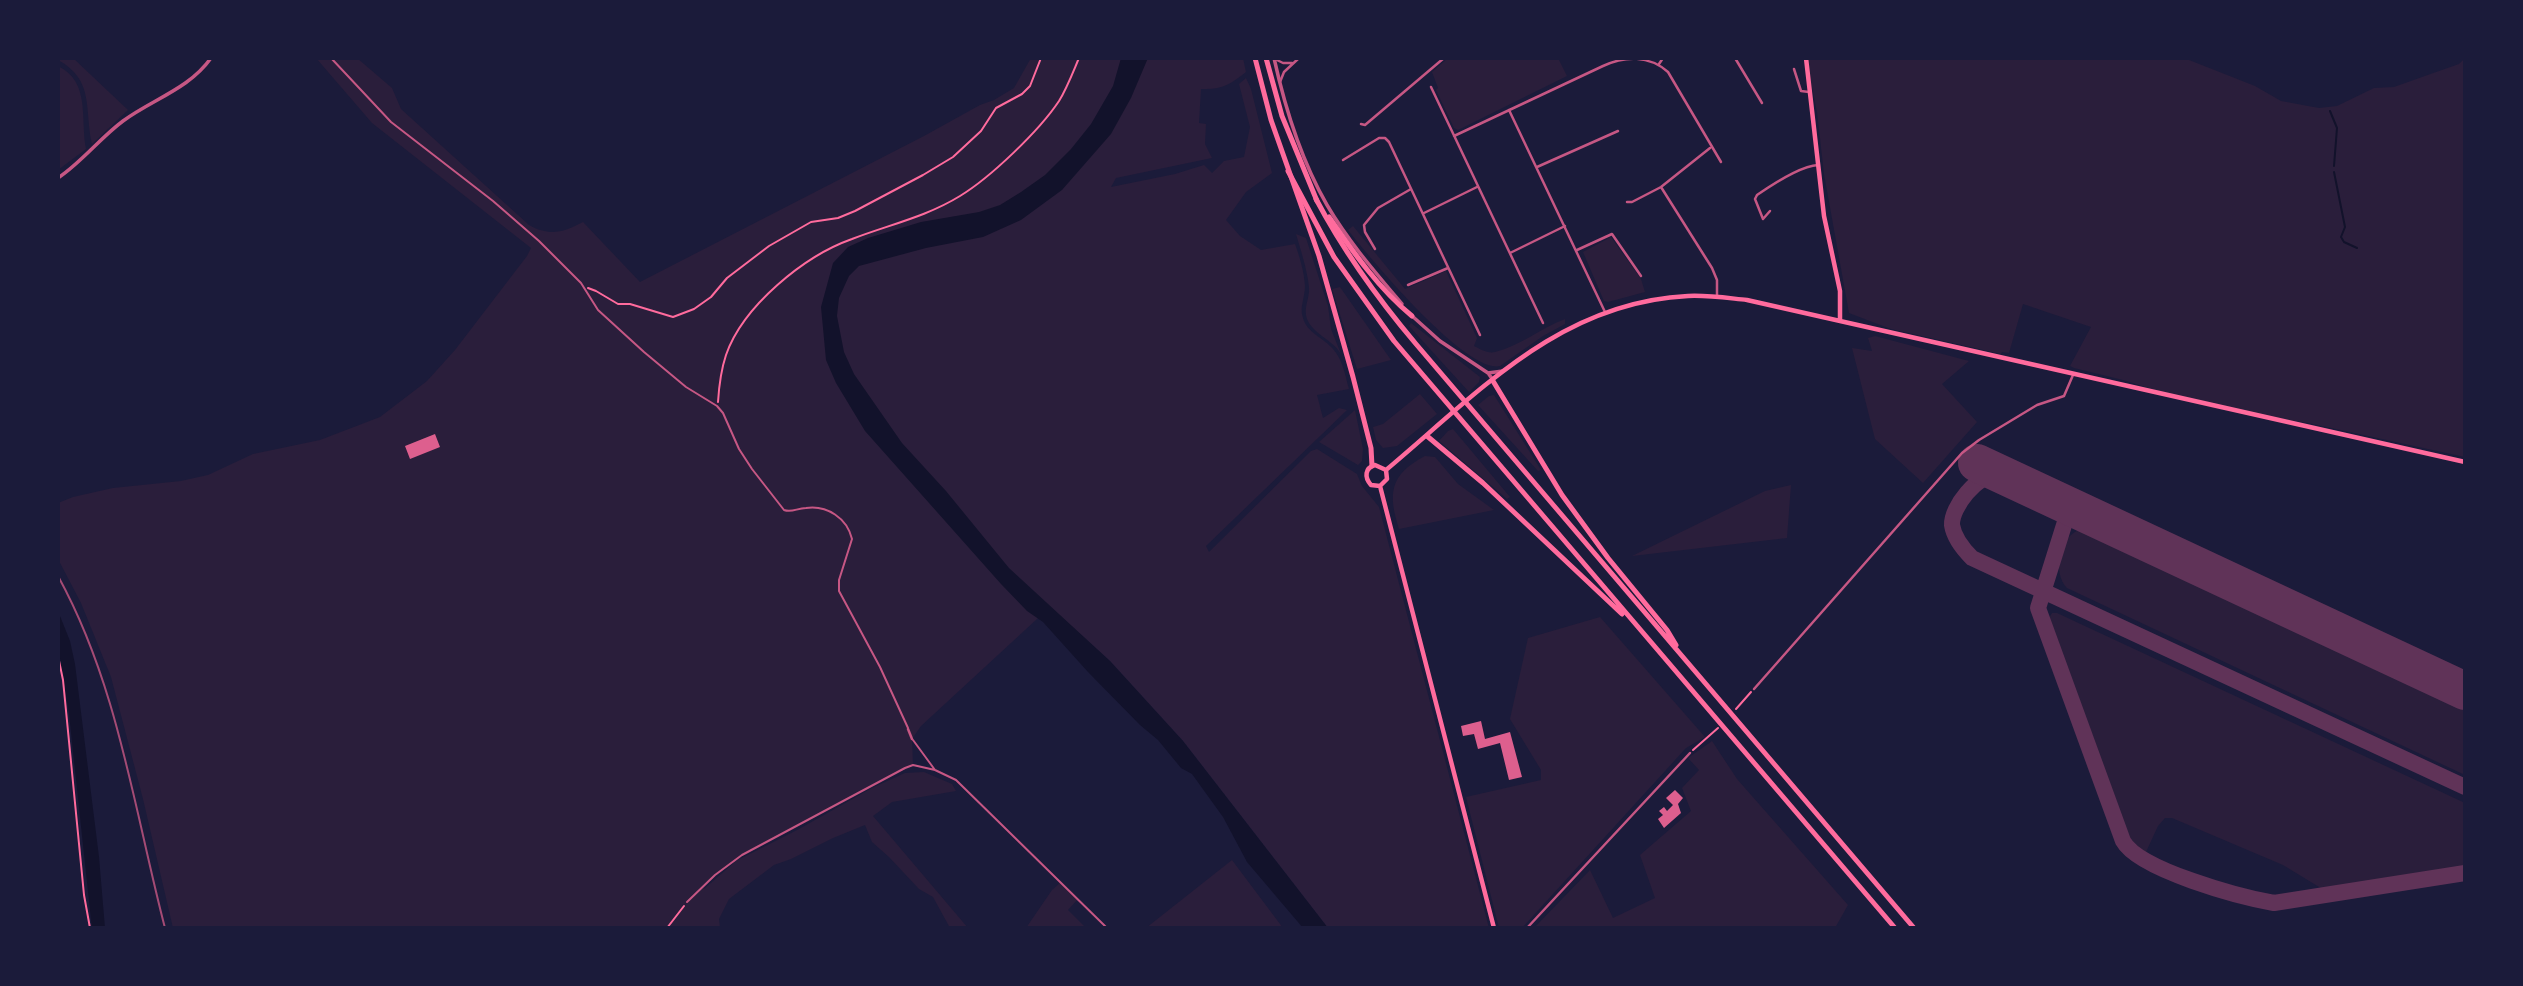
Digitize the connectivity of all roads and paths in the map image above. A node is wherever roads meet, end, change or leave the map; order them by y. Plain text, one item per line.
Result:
1 (211, 58) edge
2 (331, 58) edge
3 (1041, 58) edge
4 (1079, 58) edge
5 (1255, 58) edge
6 (1266, 58) edge
7 (1274, 58) edge
8 (1299, 58) edge
9 (1444, 58) edge
10 (1663, 58) edge
11 (1735, 58) edge
12 (1806, 58) edge
13 (1292, 63) junction
14 (1659, 64) junction
15 (1794, 69) dead end
16 (1280, 86) junction
17 (1431, 87) dead end
18 (1810, 92) junction
19 (1762, 103) dead end
20 (1509, 110) junction
21 (1361, 124) dead end
22 (1618, 131) dead end
23 (1454, 136) junction
24 (1710, 148) junction
25 (1343, 160) dead end
26 (1721, 162) dead end
27 (1818, 165) junction
28 (1537, 167) junction
29 (1289, 171) junction
30 (58, 178) edge
31 (1477, 187) junction
32 (1661, 187) junction
33 (1411, 189) junction
34 (1316, 199) junction
35 (1627, 202) dead end
36 (1770, 211) dead end
37 (1423, 213) junction
38 (1565, 226) junction
39 (1375, 249) dead end
40 (1577, 250) junction
41 (1510, 253) junction
42 (1448, 268) junction
43 (1641, 276) dead end
44 (1408, 285) dead end
45 (587, 288) dead end
46 (1717, 297) junction
47 (1605, 312) junction
48 (1412, 316) junction
49 (1840, 321) junction
50 (1543, 323) dead end
51 (1480, 335) dead end
52 (1506, 370) junction
53 (1488, 373) junction
54 (2073, 375) junction
55 (1493, 381) junction
56 (717, 406) junction
57 (1427, 436) junction
58 (2465, 462) edge
59 (1372, 466) junction
60 (1385, 470) junction
61 (1380, 486) junction
62 (1638, 628) junction
63 (1681, 655) junction
64 (58, 656) edge
65 (1754, 689) joint
66 (1743, 701) dead end
67 (908, 729) joint
68 (912, 739) joint
69 (1707, 740) dead end
70 (1690, 753) joint
71 (935, 770) junction
72 (687, 902) joint
73 (90, 928) edge
74 (667, 928) edge
75 (1107, 928) edge
76 (1494, 928) edge
77 (1527, 928) edge
78 (1895, 928) edge
79 (1914, 928) edge

1 - 30 street
2 - 56 lane
3 - 45 path
4 - 56 path
5 - 29 highway
6 - 34 highway
7 - 13 street
7 - 16 street
8 - 13 street
9 - 21 street
10 - 14 street
11 - 19 street
12 - 18 main road
13 - 16 street
14 - 20 street
14 - 24 street
15 - 18 street
16 - 48 street
17 - 23 street
18 - 27 main road
20 - 23 street
20 - 28 street
22 - 28 street
23 - 31 street
24 - 26 street
24 - 32 street
25 - 33 street
27 - 36 street
27 - 49 main road
28 - 38 street
29 - 59 highway
29 - 62 highway
31 - 37 street
31 - 41 street
32 - 35 street
32 - 46 street
33 - 37 street
33 - 39 street
34 - 48 highway
34 - 63 highway
37 - 42 street
38 - 40 street
38 - 41 street
40 - 43 street
40 - 47 street
41 - 50 street
42 - 44 street
42 - 51 street
46 - 47 main road
46 - 49 main road
47 - 52 main road
48 - 53 street
49 - 54 main road
52 - 53 street
52 - 55 main road
53 - 55 street
54 - 58 main road
54 - 65 street
55 - 57 main road
55 - 63 highway
56 - 67 lane
57 - 60 main road
57 - 62 highway
59 - 60 main road
59 - 61 main road
60 - 61 main road
61 - 76 main road
62 - 78 highway
63 - 79 highway
64 - 73 path
65 - 66 path
67 - 68 street
68 - 71 lane
69 - 70 path
70 - 77 street
71 - 72 lane
71 - 75 lane
72 - 74 path

